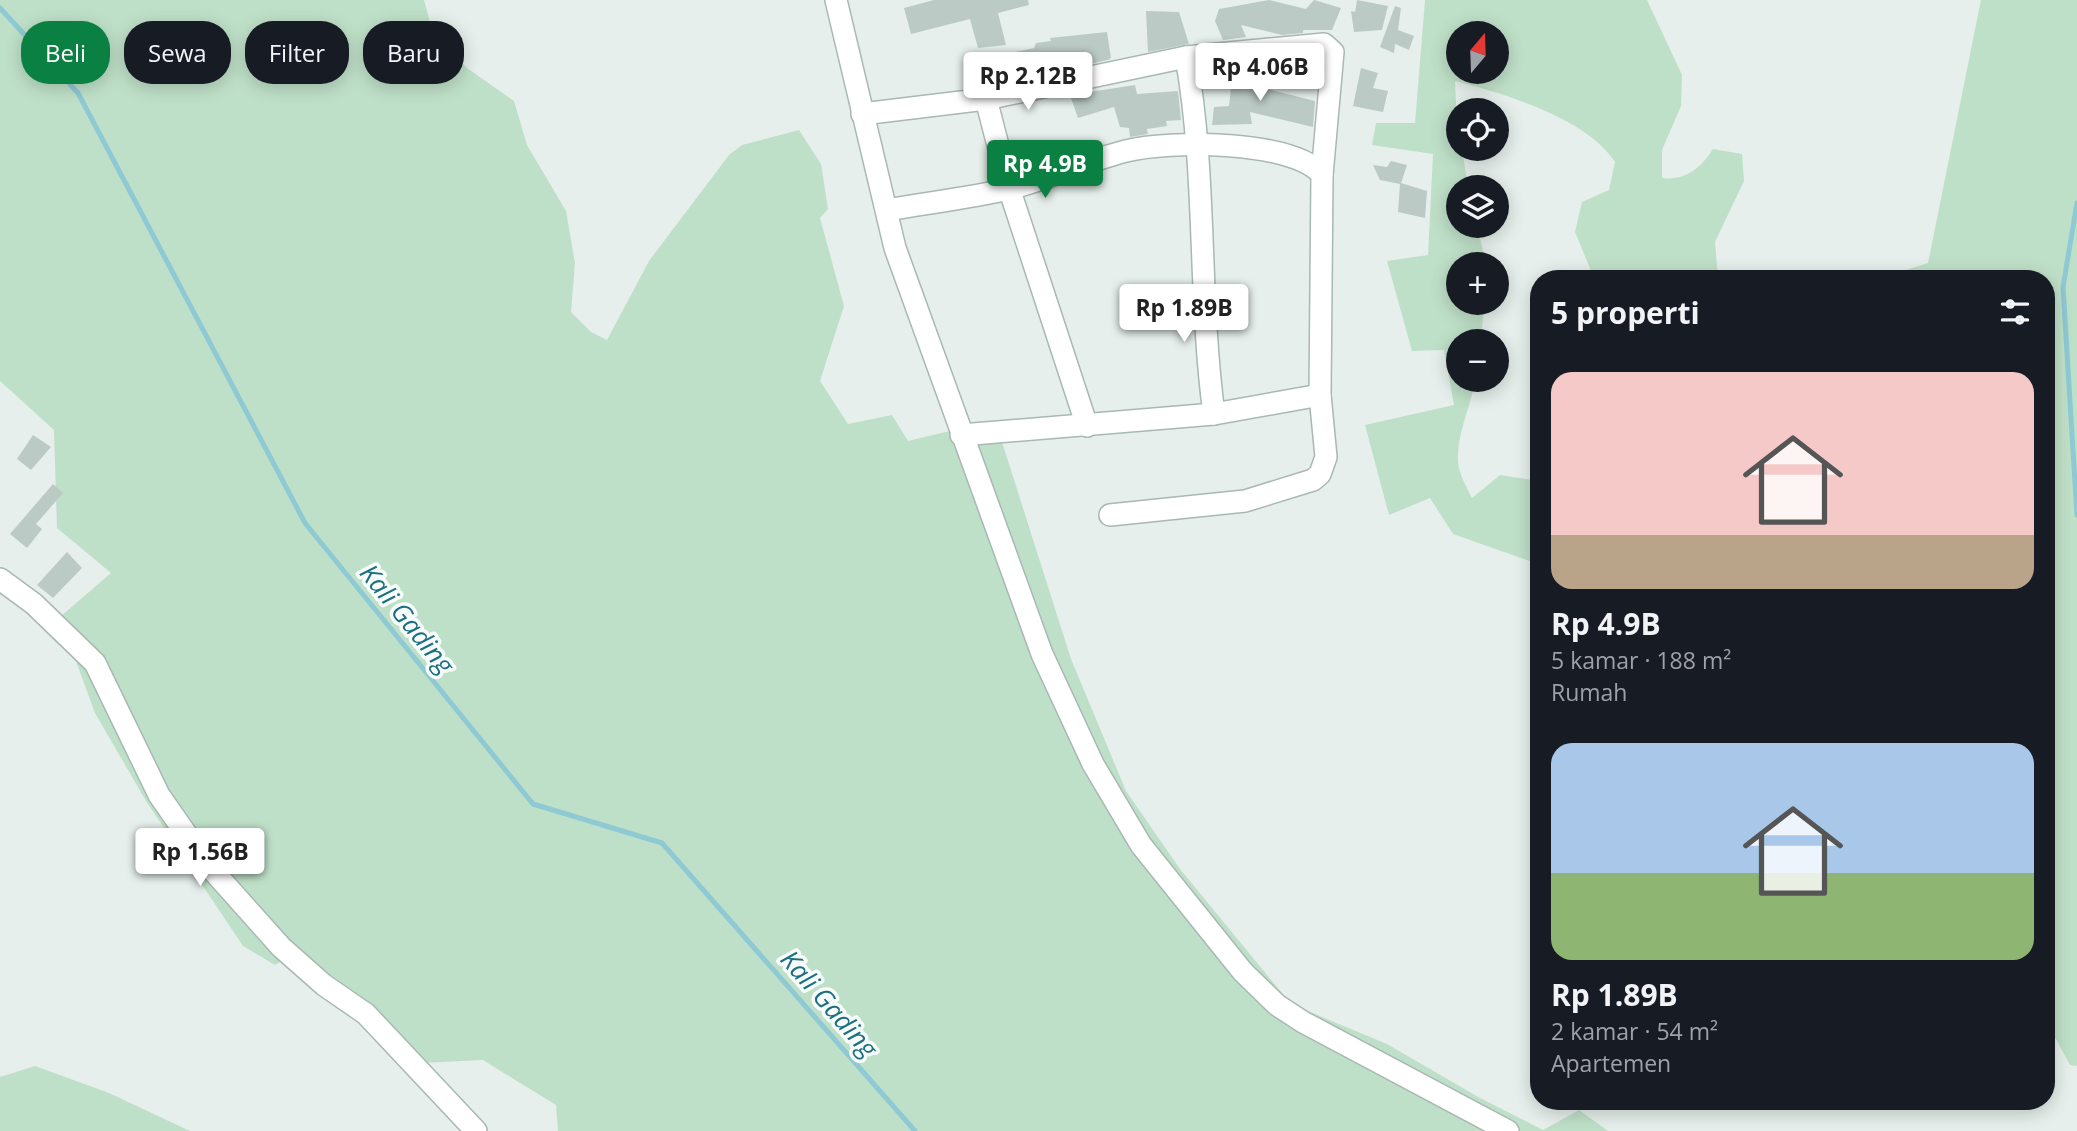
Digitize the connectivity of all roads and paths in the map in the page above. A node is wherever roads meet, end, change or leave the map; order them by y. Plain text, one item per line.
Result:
1 (836, 0) edge
2 (1186, 57) junction
3 (986, 99) junction
4 (862, 114) junction
5 (1197, 145) junction
6 (1322, 175) junction
7 (1009, 188) junction
8 (887, 210) junction
9 (1320, 395) junction
10 (1214, 414) junction
11 (1087, 426) junction
12 (961, 435) junction
13 (1110, 515) dead end
14 (0, 579) edge
15 (475, 1131) edge
16 (1508, 1131) edge

1 - 4 street
2 - 3 street
2 - 5 street
2 - 6 street
3 - 4 street
3 - 7 street
4 - 8 street
5 - 6 street
5 - 7 street
5 - 10 street
6 - 9 street
7 - 8 street
7 - 11 street
8 - 12 street
9 - 10 street
9 - 13 street
10 - 11 street
11 - 12 street
12 - 16 street
14 - 15 street

